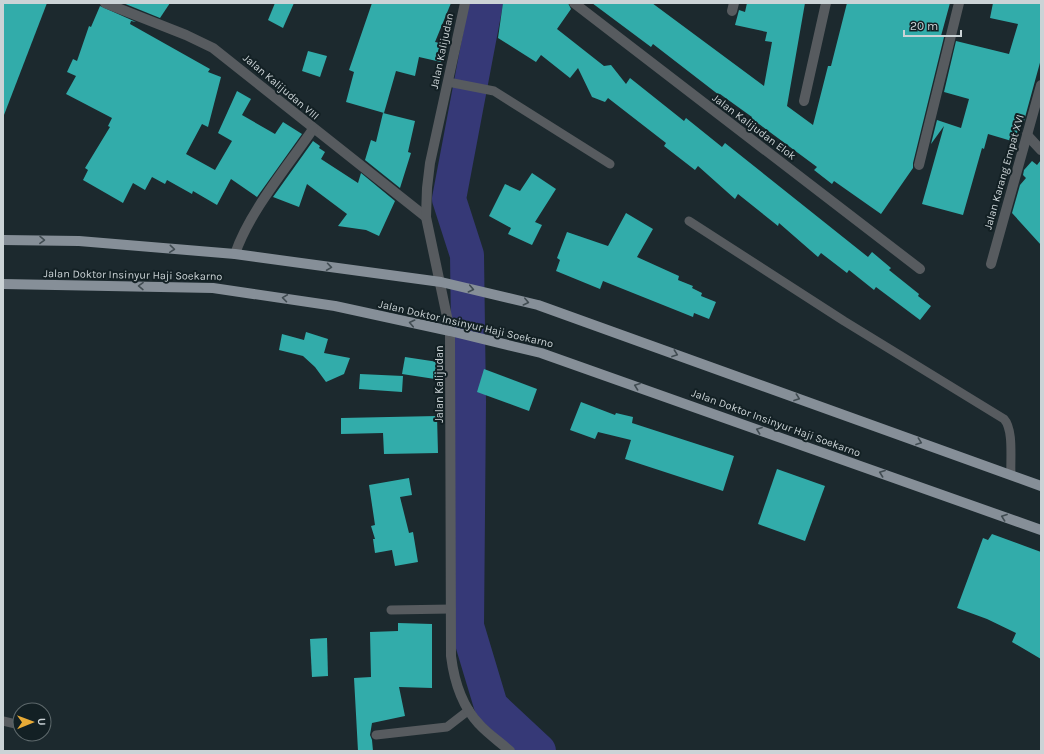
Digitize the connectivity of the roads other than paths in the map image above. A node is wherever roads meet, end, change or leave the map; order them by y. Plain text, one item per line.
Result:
1 (106, 3) edge
2 (465, 3) edge
3 (574, 3) edge
4 (826, 3) edge
5 (959, 3) edge
6 (453, 82) junction
7 (1041, 86) edge
8 (804, 100) dead end
9 (313, 129) junction
10 (1027, 135) junction
11 (1041, 150) edge
12 (610, 164) dead end
13 (919, 165) dead end
14 (426, 217) junction
15 (689, 221) dead end
16 (3, 240) edge
17 (235, 254) junction
18 (991, 264) dead end
19 (920, 269) dead end
20 (441, 282) junction
21 (3, 284) edge
22 (450, 331) junction
23 (1011, 475) junction
24 (1041, 486) edge
25 (1041, 530) edge
26 (451, 609) junction
27 (391, 610) dead end
28 (469, 710) junction
29 (376, 735) dead end
30 (510, 751) edge

1 - 9 street, Jalan Kalijudan VIII
2 - 6 street, Jalan Kalijudan
3 - 19 street, Jalan Kalijudan Elok
4 - 8 street
5 - 13 street
6 - 12 lane
6 - 14 street, Jalan Kalijudan
7 - 10 street, Jalan Karang Empat XVI
9 - 14 street, Jalan Kalijudan VIII
9 - 17 street
10 - 11 street
10 - 18 street, Jalan Karang Empat XVI
14 - 20 street, Jalan Kalijudan
15 - 23 lane
16 -> 17 main road
17 -> 20 main road
20 - 22 street, Jalan Kalijudan
20 -> 23 main road
22 -> 21 main road, Jalan Doktor Insinyur Haji Soekarno
25 -> 22 main road, Jalan Doktor Insinyur Haji Soekarno
22 - 26 street, Jalan Kalijudan
23 - 24 main road
26 - 27 lane
26 - 28 street, Jalan Kalijudan
28 - 29 lane
28 - 30 street, Jalan Kalijudan

